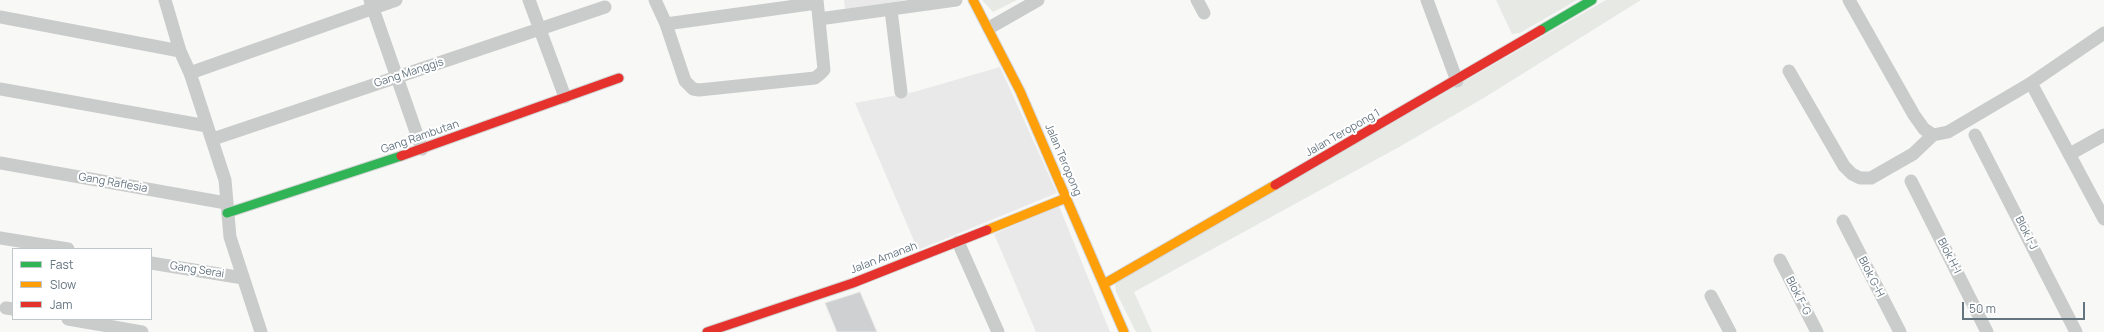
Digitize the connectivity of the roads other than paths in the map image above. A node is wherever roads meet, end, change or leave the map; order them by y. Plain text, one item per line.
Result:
1 (396, 0) edge
2 (529, 0) edge
3 (655, 0) edge
4 (956, 0) edge
5 (973, 0) edge
6 (1038, 0) edge
7 (1197, 0) edge
8 (1427, 0) edge
9 (1591, 0) edge
10 (1849, 0) edge
11 (168, 1) edge
12 (817, 1) edge
13 (372, 4) edge
14 (605, 7) dead end
15 (891, 10) junction
16 (1204, 13) dead end
17 (0, 18) edge
18 (819, 19) junction
19 (666, 24) junction
20 (988, 28) junction
21 (540, 30) junction
22 (2104, 33) edge
23 (180, 51) junction
24 (1789, 71) dead end
25 (190, 73) junction
26 (397, 77) junction
27 (619, 78) dead end
28 (1457, 81) junction
29 (2031, 84) junction
30 (0, 89) edge
31 (901, 92) dead end
32 (565, 97) junction
33 (207, 126) junction
34 (1933, 135) junction
35 (1975, 135) dead end
36 (2104, 135) edge
37 (213, 139) junction
38 (422, 150) junction
39 (2070, 154) junction
40 (0, 163) edge
41 (1911, 181) dead end
42 (1066, 198) junction
43 (226, 208) junction
44 (2104, 219) edge
45 (1843, 221) dead end
46 (0, 238) edge
47 (958, 242) junction
48 (62, 248) edge
49 (1780, 260) dead end
50 (152, 263) edge
51 (243, 278) junction
52 (1104, 284) junction
53 (1711, 296) dead end
54 (74, 320) edge
55 (716, 331) edge
56 (142, 332) edge
57 (261, 332) edge
58 (998, 332) edge
59 (1124, 332) edge
60 (1730, 332) edge
61 (1817, 332) edge
62 (1900, 332) edge
63 (1987, 332) edge
64 (2076, 332) edge

1 - 13 street
2 - 21 street
3 - 19 street
4 - 15 street
5 - 20 street, Jalan Teropong
6 - 20 street
7 - 16 street
8 - 28 street
9 - 28 street, Jalan Teropong 1
10 - 34 street
11 - 23 street
12 - 18 street
12 - 19 street
13 - 25 street
13 - 26 street
14 - 21 street, Gang Manggis
15 - 18 street
15 - 31 street
17 - 23 street
18 - 19 street
20 - 42 street, Jalan Teropong
21 - 26 street, Gang Manggis
21 - 32 street
22 - 29 street
23 - 25 street
24 - 34 street
25 - 33 street
26 - 37 street, Gang Manggis
26 - 38 street
27 - 32 street, Gang Rambutan
28 - 52 street, Jalan Teropong 1
29 - 34 street
29 - 39 street
30 - 33 street
32 - 38 street, Gang Rambutan
33 - 37 street
35 - 64 street, Blok I-J
36 - 39 street
37 - 43 street
38 - 43 street, Gang Rambutan
39 - 44 street
40 - 43 street, Gang Raflesia
41 - 63 street, Blok H-I
42 - 47 street, Jalan Amanah
42 - 52 street, Jalan Teropong
43 - 51 street
45 - 62 street, Blok G-H
46 - 48 street
47 - 55 street, Jalan Amanah
47 - 58 street
49 - 61 street, Blok F-G
50 - 51 street, Gang Serai
51 - 57 street
52 - 59 street, Jalan Teropong
53 - 60 street
54 - 56 street

